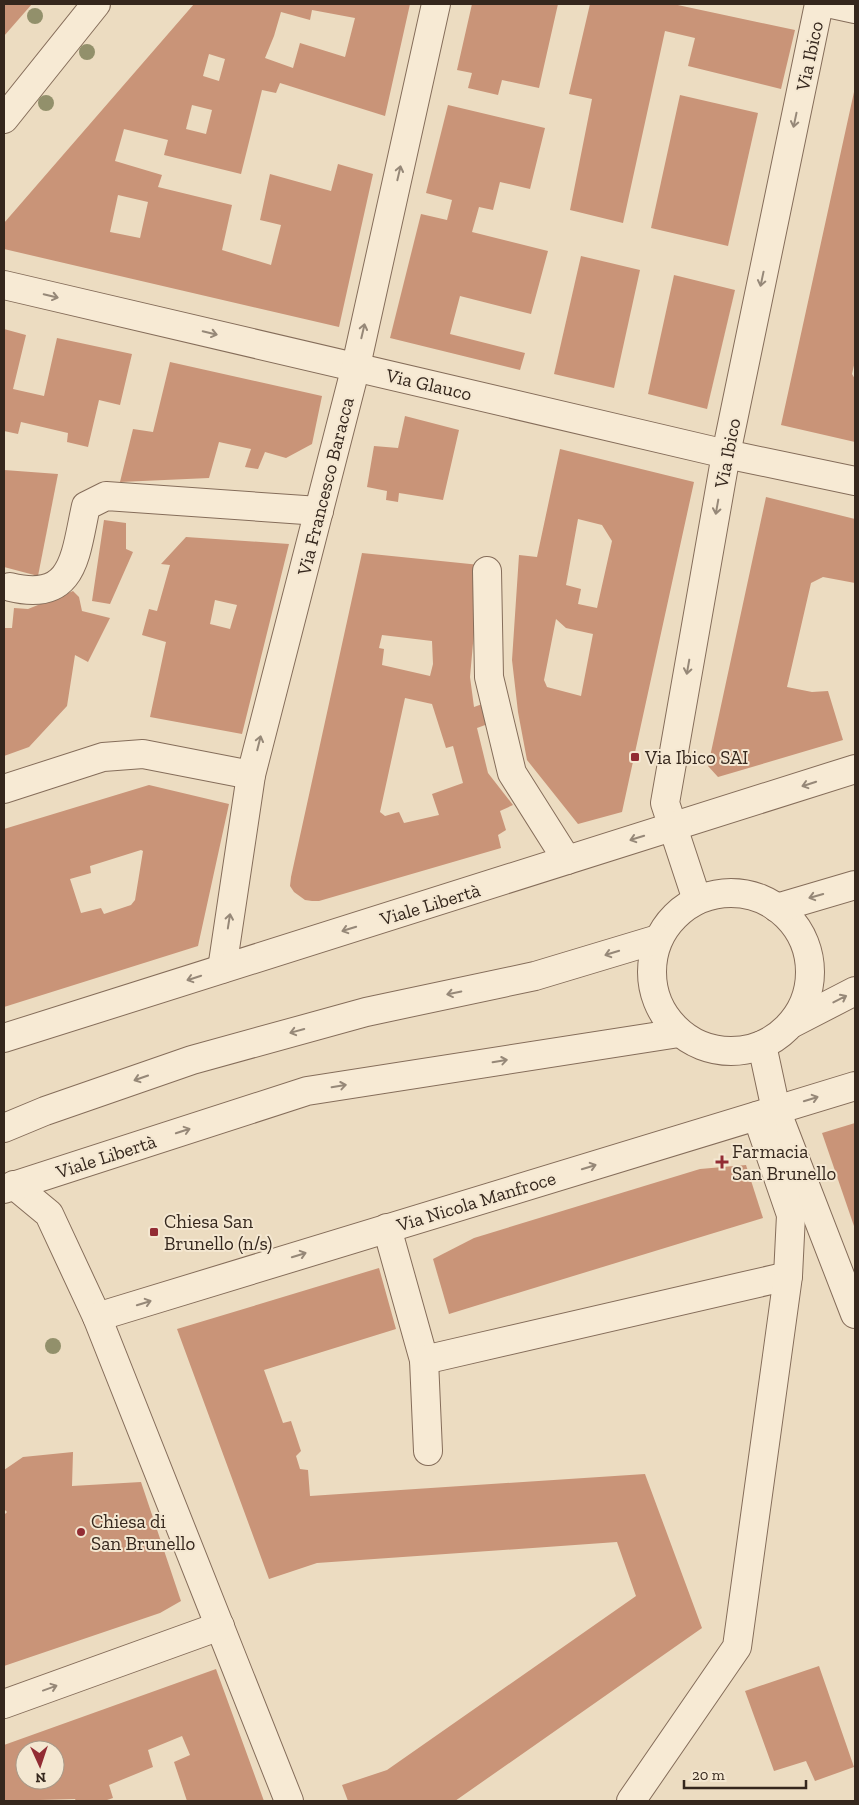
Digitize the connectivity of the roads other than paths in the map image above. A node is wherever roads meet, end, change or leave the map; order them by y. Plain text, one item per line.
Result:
1 (96, 4) edge
2 (436, 4) edge
3 (819, 4) edge
4 (832, 4) edge
5 (855, 9) edge
6 (4, 119) edge
7 (4, 286) edge
8 (356, 366) junction
9 (726, 454) junction
10 (855, 481) edge
11 (319, 511) junction
12 (487, 571) dead end
13 (10, 587) dead end
14 (855, 769) edge
15 (251, 775) junction
16 (4, 789) edge
17 (673, 827) junction
18 (567, 860) junction
19 (855, 885) edge
20 (697, 900) junction
21 (777, 908) junction
22 (658, 938) junction
23 (222, 969) junction
24 (855, 991) edge
25 (793, 1023) junction
26 (679, 1033) junction
27 (4, 1038) edge
28 (762, 1045) junction
29 (855, 1086) edge
30 (767, 1113) junction
31 (4, 1128) edge
32 (9, 1187) edge
33 (387, 1228) junction
34 (788, 1276) junction
35 (855, 1311) edge
36 (98, 1317) junction
37 (424, 1360) junction
38 (428, 1452) dead end
39 (220, 1626) junction
40 (4, 1704) edge
41 (289, 1801) edge
42 (631, 1801) edge

1 - 6 street
8 -> 2 street, Via Francesco Baracca
3 -> 9 street, Via Ibico
4 - 5 street
7 -> 8 street, Via Glauco
8 - 9 street, Via Glauco
8 - 11 street, Via Francesco Baracca
9 - 10 street, Via Glauco
9 -> 17 street, Via Ibico
11 - 13 street
15 -> 11 street, Via Francesco Baracca
12 - 18 street
14 -> 17 street, Viale Libertà
15 - 16 street
23 -> 15 street, Via Francesco Baracca
17 -> 18 street, Viale Libertà
17 - 20 street, Via Ibico
18 -> 23 street, Viale Libertà
19 -> 21 street
20 - 21 street
20 - 22 street
21 - 25 street
22 - 26 street
22 -> 31 street
23 -> 27 street, Viale Libertà
25 -> 24 street
25 - 28 street
26 - 28 street
32 -> 26 street, Viale Libertà
28 - 30 street
30 -> 29 street, Via Nicola Manfroce
33 -> 30 street, Via Nicola Manfroce
30 - 34 street
30 - 35 street
32 - 36 street
36 -> 33 street, Via Nicola Manfroce
33 - 37 street
34 - 37 street
34 - 42 street
36 - 39 street
37 - 38 street
40 -> 39 street
39 - 41 street

